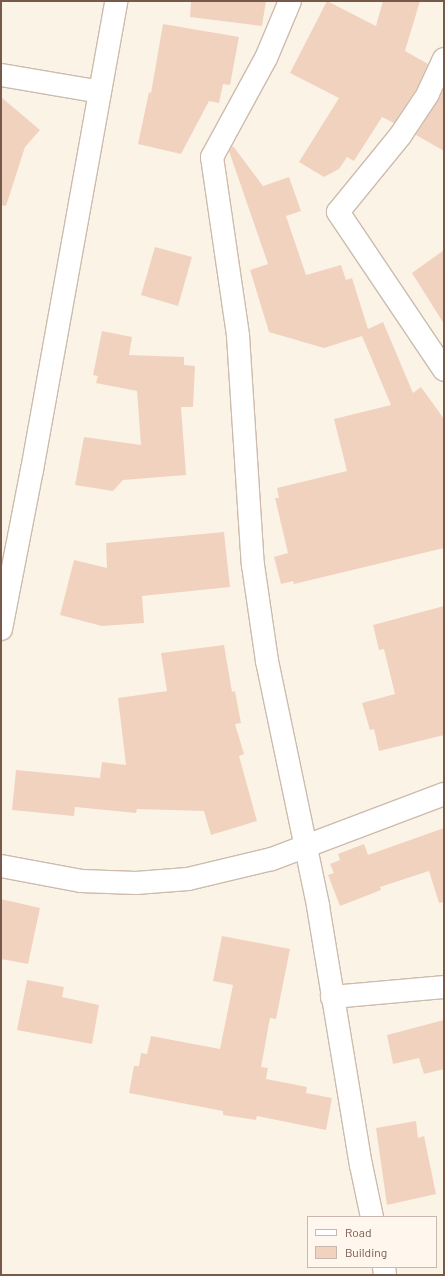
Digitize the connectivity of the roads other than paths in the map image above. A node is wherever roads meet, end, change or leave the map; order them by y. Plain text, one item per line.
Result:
1 (116, 1) edge
2 (290, 1) edge
3 (444, 59) edge
4 (1, 75) edge
5 (100, 92) junction
6 (442, 365) edge
7 (1, 629) edge
8 (444, 794) edge
9 (307, 847) junction
10 (1, 866) edge
11 (444, 987) edge
12 (332, 997) junction
13 (372, 1216) edge

1 - 5 street
2 - 9 street
3 - 6 street
4 - 5 street
5 - 7 street
8 - 9 street
9 - 10 street
9 - 12 street
11 - 12 street
12 - 13 street

